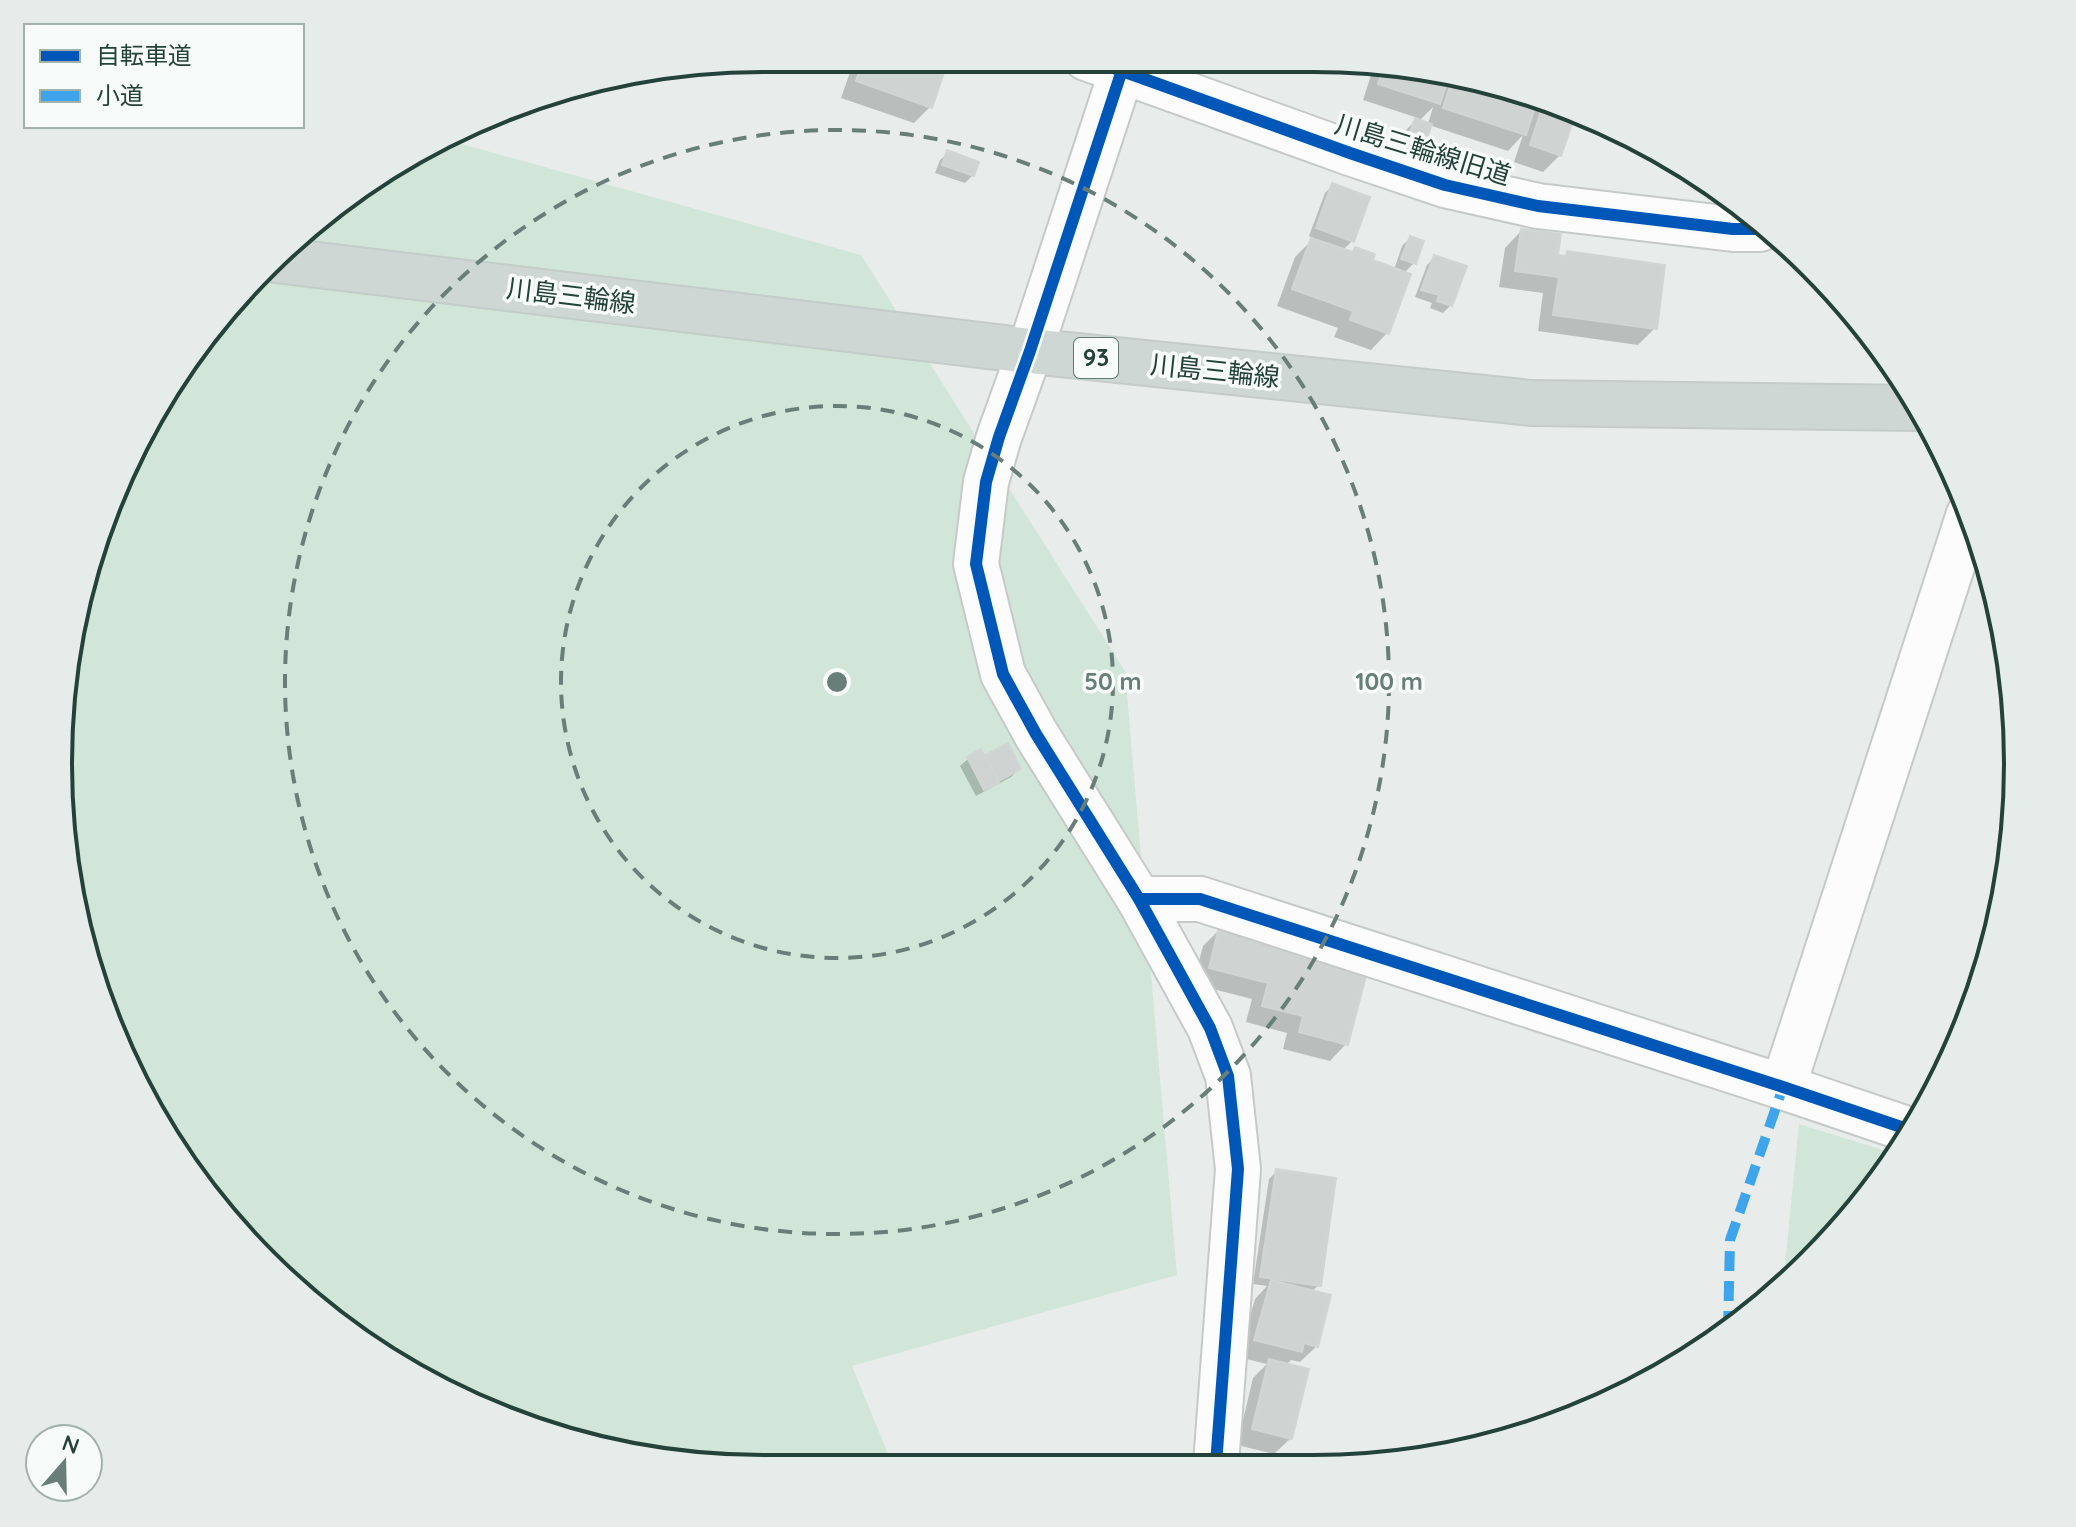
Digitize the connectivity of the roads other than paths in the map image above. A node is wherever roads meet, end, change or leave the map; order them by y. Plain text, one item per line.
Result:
1 (1108, 72) edge
2 (1137, 72) edge
3 (1743, 223) edge
4 (289, 262) edge
5 (1030, 351) junction
6 (1905, 408) edge
7 (1963, 531) edge
8 (1139, 899) junction
9 (1783, 1087) junction
10 (1900, 1127) edge
11 (1217, 1455) edge

1 - 5 street
2 - 3 street, 川島三輪線旧道
4 - 5 main road, 川島三輪線 / 93
5 - 6 main road, 川島三輪線 / 93
5 - 8 street
7 - 9 street
8 - 9 street
8 - 11 street
9 - 10 street

